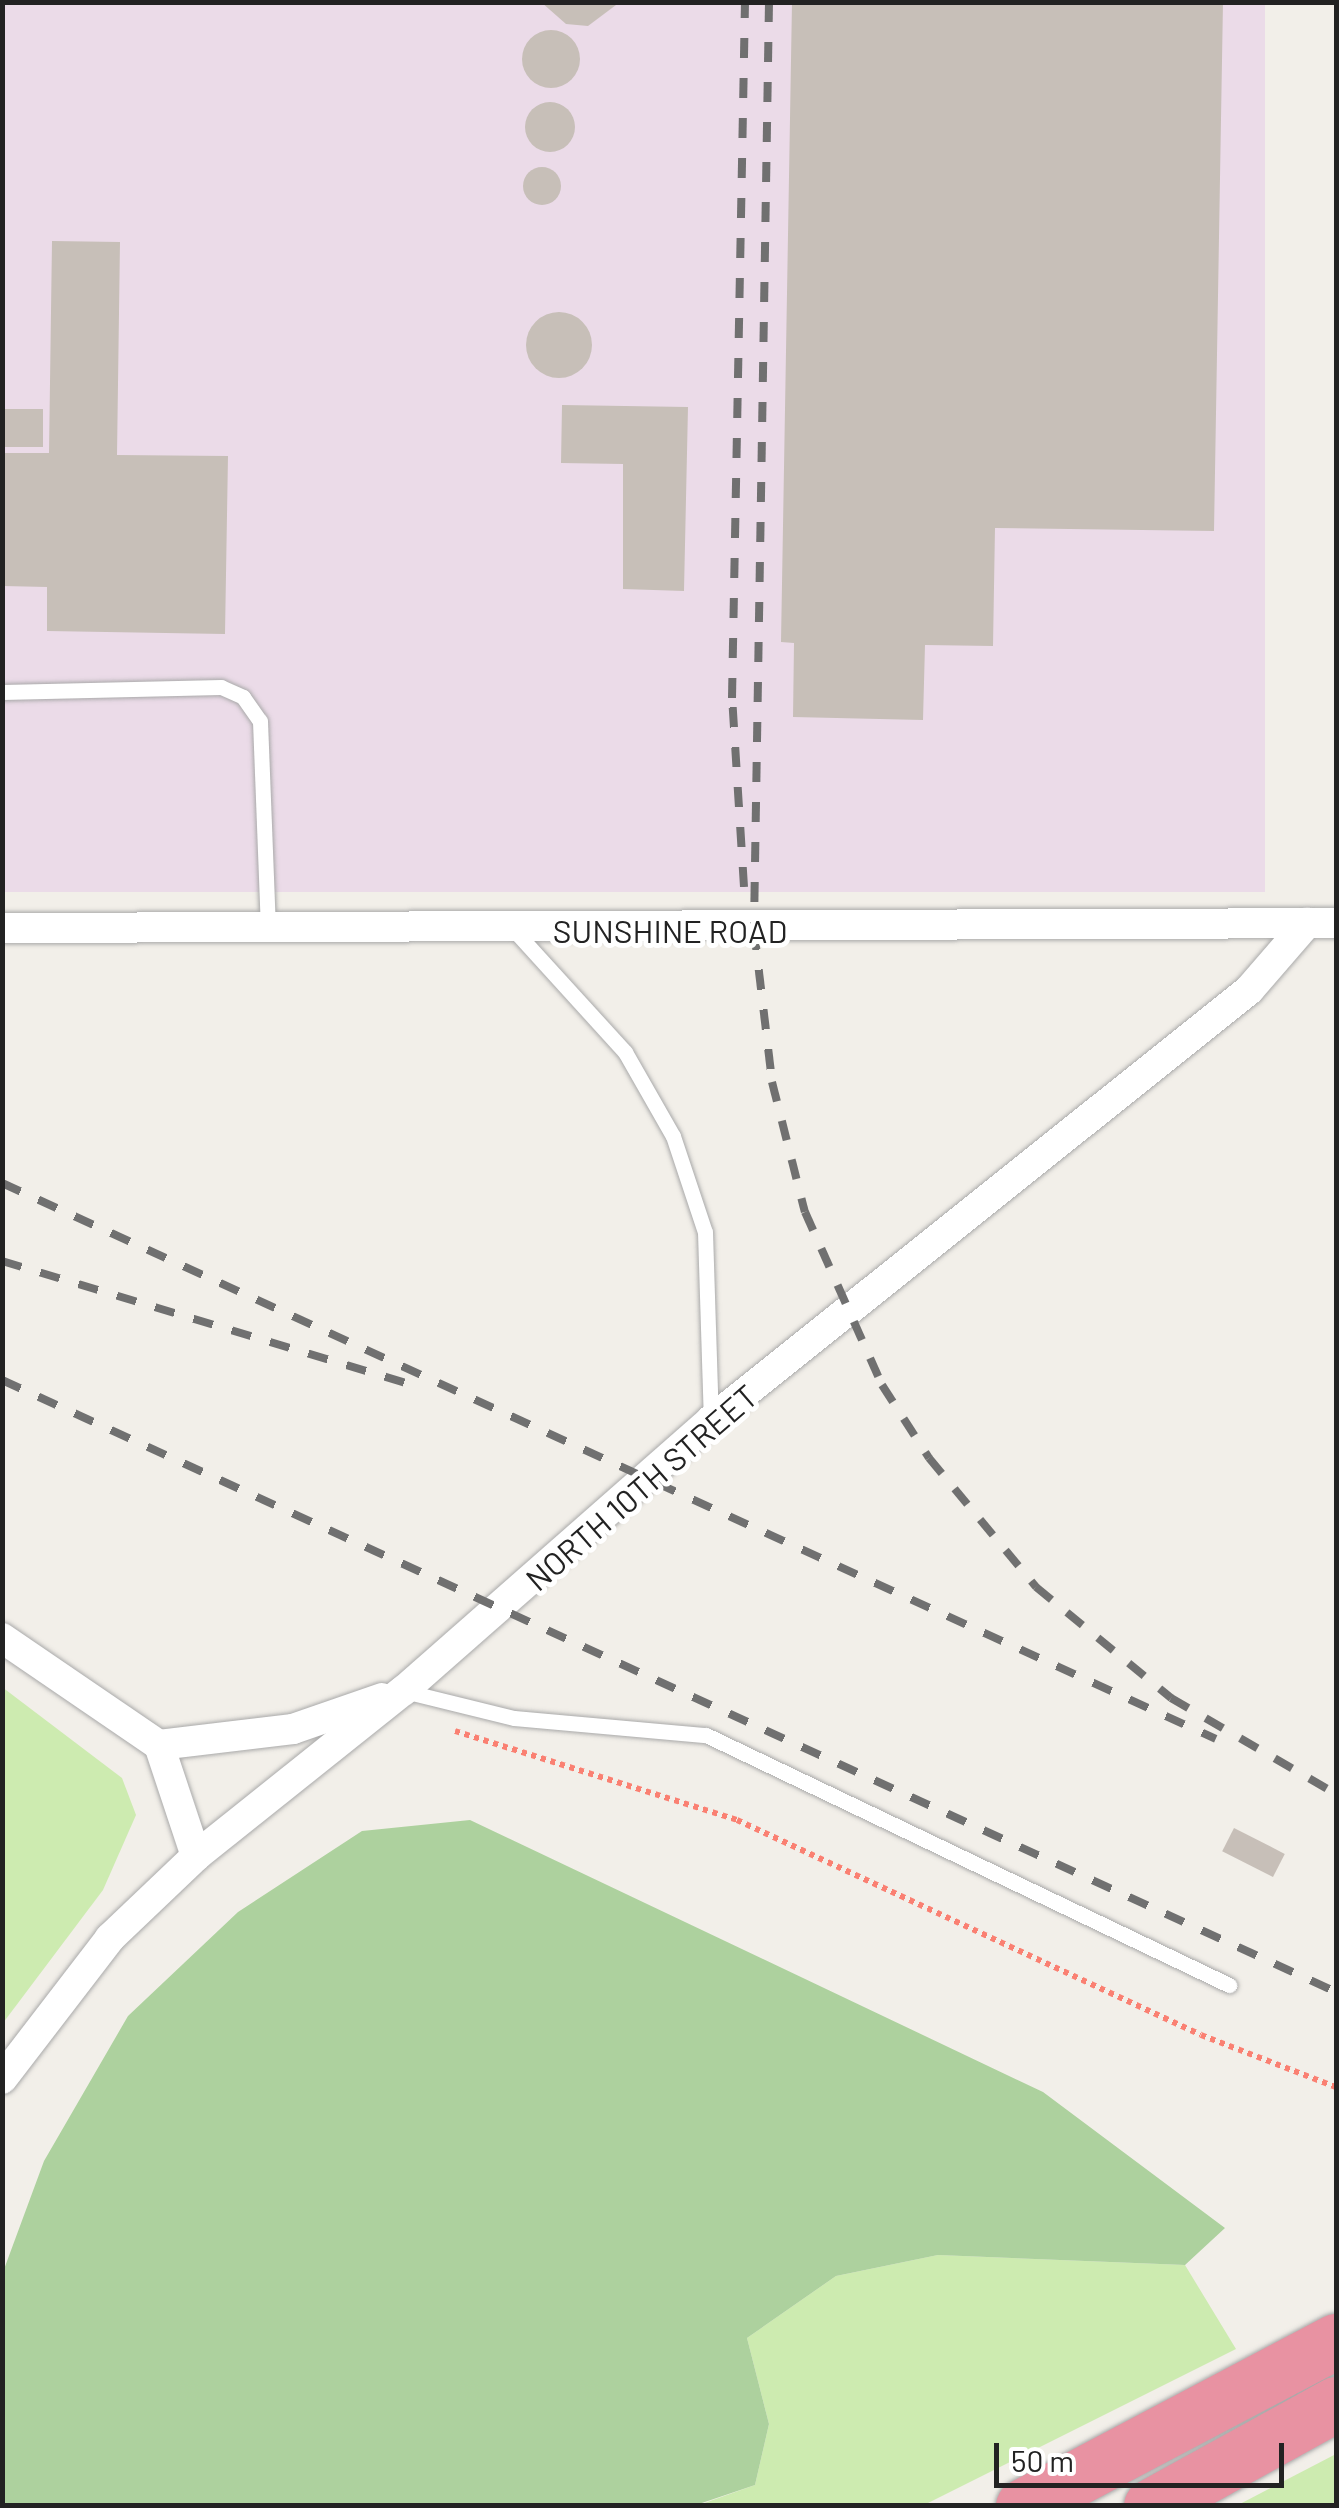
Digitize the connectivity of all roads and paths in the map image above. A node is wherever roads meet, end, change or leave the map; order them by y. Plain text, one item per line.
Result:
1 (2, 692) edge
2 (1322, 923) edge
3 (2, 928) edge
4 (268, 929) junction
5 (514, 930) junction
6 (711, 1420) junction
7 (2, 1638) edge
8 (404, 1691) junction
9 (159, 1745) junction
10 (196, 1856) junction
11 (1228, 1985) dead end
12 (2, 2079) edge
13 (1336, 2087) edge
14 (1336, 2341) edge
15 (1336, 2404) edge
16 (1024, 2506) edge
17 (1151, 2506) edge

1 - 4 lane
2 - 5 street, SUNSHINE ROAD
2 - 6 street, NORTH 10TH STREET
3 - 4 street, SUNSHINE ROAD
4 - 5 street, SUNSHINE ROAD
5 - 6 lane
6 - 8 street, NORTH 10TH STREET
7 - 9 street
8 - 9 street
8 - 10 street, NORTH 10TH STREET
8 - 11 lane
8 - 13 path
9 - 10 street
10 - 12 street, NORTH 10TH STREET
14 - 16 highway
15 - 17 highway

